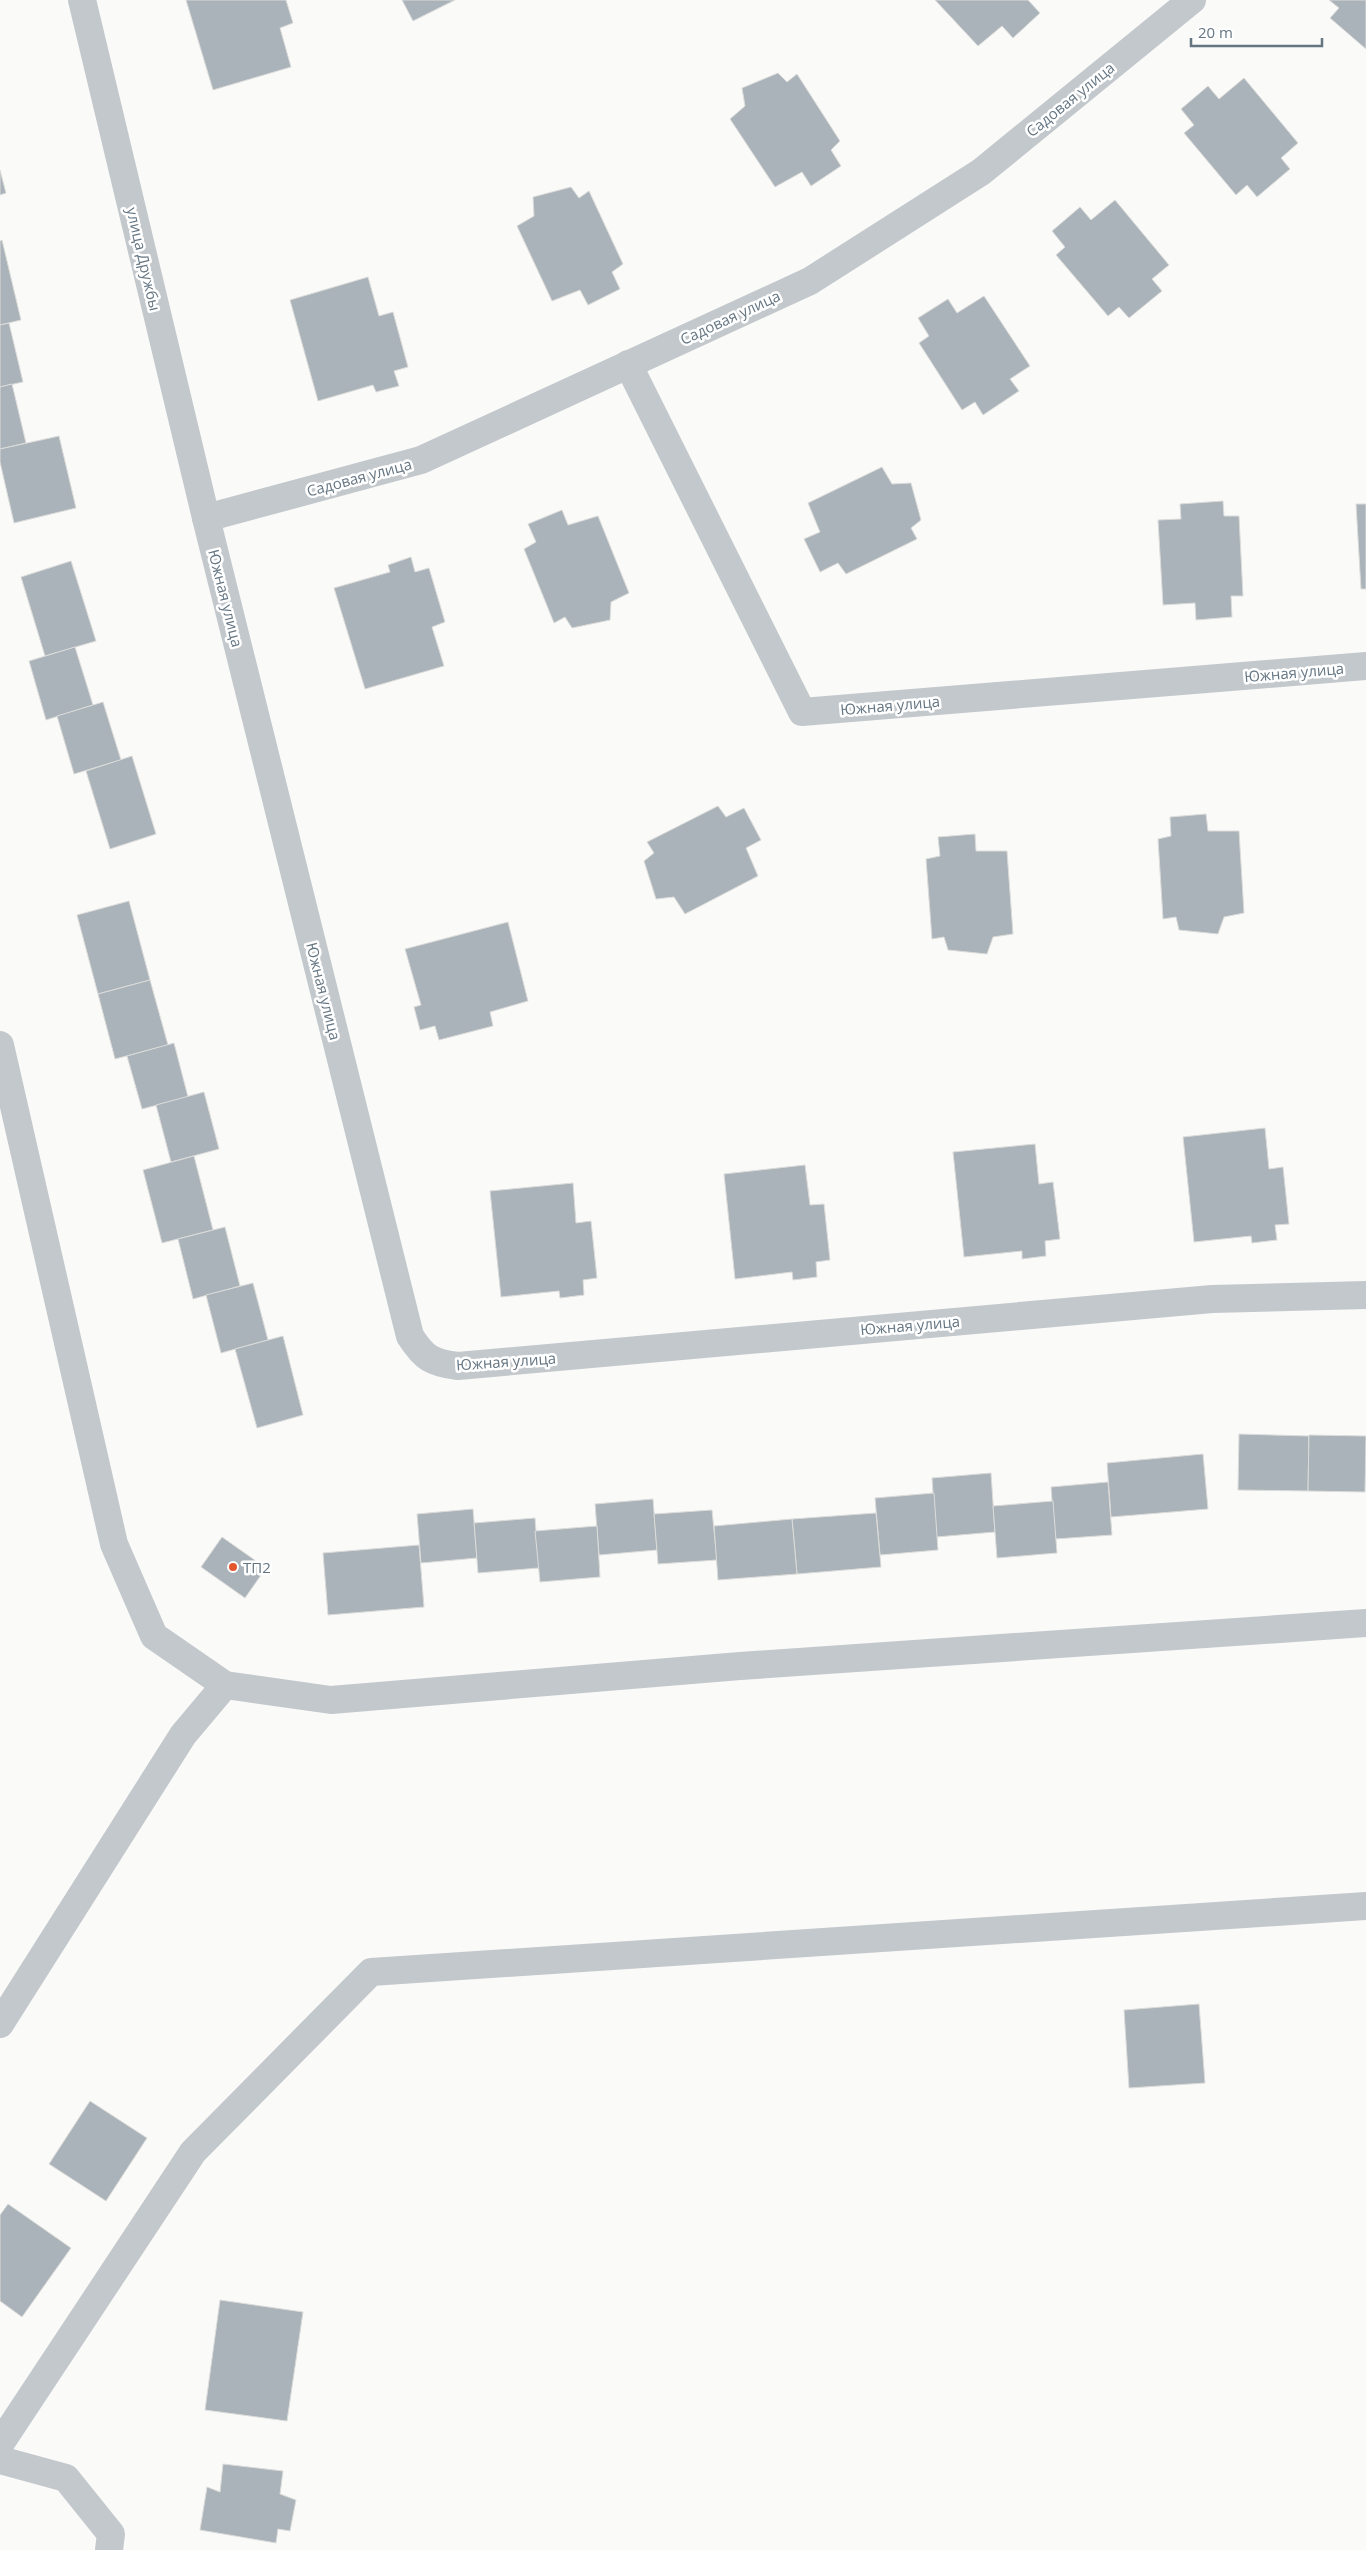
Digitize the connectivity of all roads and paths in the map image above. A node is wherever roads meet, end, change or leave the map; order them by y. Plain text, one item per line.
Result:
1 (82, 0) edge
2 (1192, 0) edge
3 (628, 364) junction
4 (206, 518) junction
5 (1366, 666) edge
6 (0, 1045) edge
7 (11, 1140) edge
8 (1366, 1295) edge
9 (1366, 1623) edge
10 (226, 1685) junction
11 (1366, 1906) edge
12 (0, 2024) edge
13 (0, 2444) edge
14 (0, 2460) edge
15 (109, 2550) edge

1 - 4 street, улица Дружбы
2 - 3 street, Садовая улица
3 - 4 street, Садовая улица
3 - 5 street, Южная улица
4 - 8 street, Южная улица
6 - 7 street
7 - 10 street
9 - 10 street
10 - 12 street
11 - 13 street
14 - 15 street

